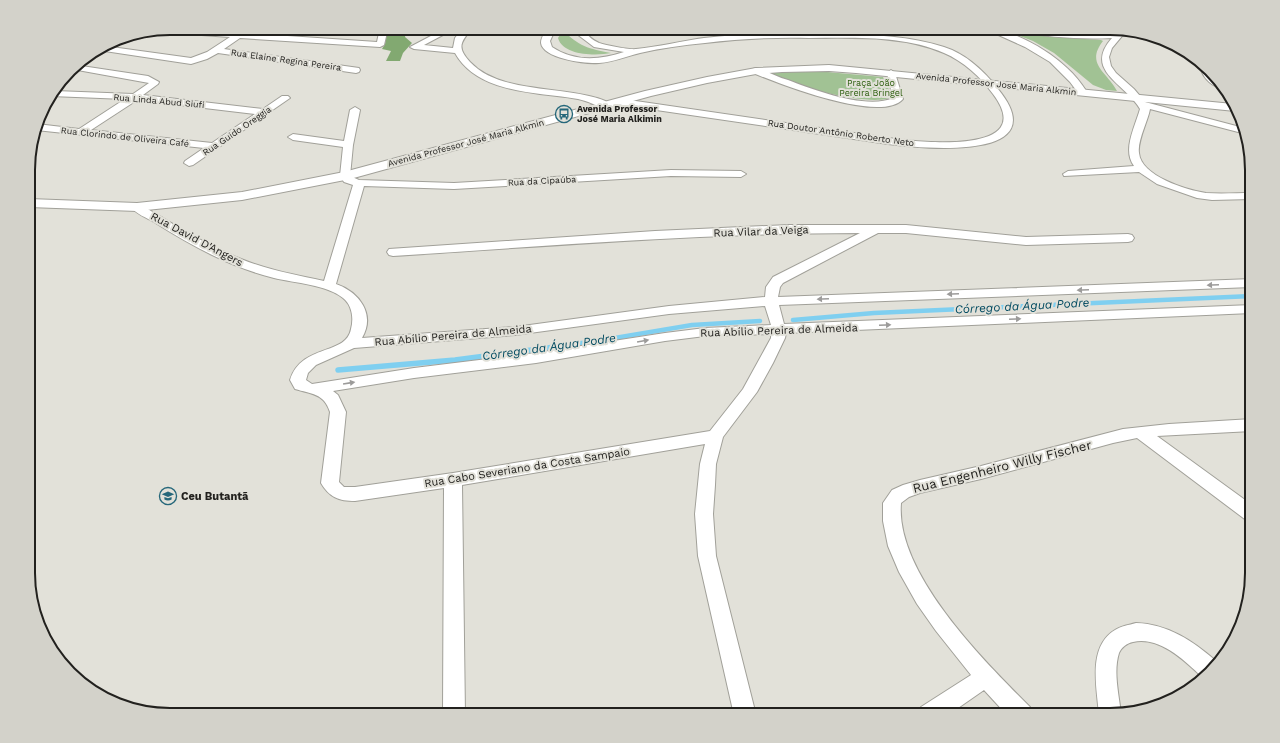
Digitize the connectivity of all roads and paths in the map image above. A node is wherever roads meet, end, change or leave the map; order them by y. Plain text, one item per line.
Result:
1 (228, 35) edge
2 (382, 35) edge
3 (438, 35) edge
4 (462, 35) edge
5 (548, 35) edge
6 (584, 35) edge
7 (764, 35) edge
8 (815, 35) edge
9 (1004, 35) edge
10 (1066, 35) edge
11 (1112, 35) edge
12 (1118, 35) edge
13 (238, 36) junction
14 (109, 49) edge
15 (215, 50) junction
16 (457, 51) junction
17 (638, 52) junction
18 (81, 68) edge
19 (974, 68) junction
20 (356, 70) dead end
21 (756, 71) junction
22 (891, 73) junction
23 (958, 80) junction
24 (990, 83) junction
25 (1082, 92) junction
26 (59, 94) edge
27 (567, 94) junction
28 (639, 96) junction
29 (135, 97) junction
30 (285, 98) dead end
31 (622, 102) junction
32 (1141, 102) junction
33 (1194, 104) junction
34 (607, 106) junction
35 (1230, 108) edge
36 (356, 110) dead end
37 (265, 112) junction
38 (1214, 122) junction
39 (42, 128) edge
40 (1239, 129) edge
41 (81, 132) junction
42 (293, 137) dead end
43 (348, 145) junction
44 (214, 146) junction
45 (189, 164) dead end
46 (1141, 169) junction
47 (741, 174) dead end
48 (1068, 174) dead end
49 (345, 176) junction
50 (359, 184) junction
51 (1245, 196) edge
52 (35, 203) edge
53 (137, 207) junction
54 (878, 229) junction
55 (1128, 238) dead end
56 (393, 252) dead end
57 (1245, 283) edge
58 (329, 286) junction
59 (771, 301) junction
60 (1245, 309) edge
61 (779, 330) junction
62 (349, 344) junction
63 (310, 389) junction
64 (1245, 425) edge
65 (1140, 432) junction
66 (715, 436) junction
67 (453, 480) junction
68 (1245, 510) edge
69 (1207, 667) edge
70 (986, 677) junction
71 (454, 708) edge
72 (742, 708) edge
73 (939, 708) edge
74 (1015, 708) edge
75 (1110, 708) edge

1 - 13 street
2 - 13 street
3 - 16 street
4 - 16 street
5 - 17 street, Rua Doutor Antônio Roberto Neto
6 - 17 street
7 - 17 street, Rua Doutor Antônio Roberto Neto
8 - 19 street, Rua Doutor Antônio Roberto Neto
9 - 25 street
10 - 11 street
12 - 32 street
13 - 15 street
14 - 15 street
15 - 20 street, Rua Elaine Regina Pereira
16 - 27 street
18 - 29 street
19 - 23 street
19 - 24 street, Rua Doutor Antônio Roberto Neto
21 - 22 street, Avenida Professor José Maria Alkmin
21 - 22 street
21 - 28 street, Avenida Professor José Maria Alkmin
22 - 23 street, Avenida Professor José Maria Alkmin
23 - 24 street, Avenida Professor José Maria Alkmin
24 - 25 street, Avenida Professor José Maria Alkmin
24 - 31 street, Rua Doutor Antônio Roberto Neto
25 - 32 street, Avenida Professor José Maria Alkmin
26 - 29 street, Rua Linda Abud Siufi
27 - 28 street
27 - 34 street
28 - 31 street, Avenida Professor José Maria Alkmin
29 - 37 street, Rua Linda Abud Siufi
29 - 41 street
30 - 37 street, Rua Guido Oreggia
31 - 34 street, Avenida Professor José Maria Alkmin
32 - 33 street, Avenida Professor José Maria Alkmin
32 - 38 street
32 - 46 street
33 - 35 street, Avenida Professor José Maria Alkmin
33 - 38 street
34 - 49 street, Avenida Professor José Maria Alkmin
36 - 43 street
37 - 44 street, Rua Guido Oreggia
38 - 40 street
39 - 41 street, Rua Clorindo de Oliveira Café
41 - 44 street, Rua Clorindo de Oliveira Café
42 - 43 street
43 - 49 street
44 - 45 street, Rua Guido Oreggia
46 - 48 street
46 - 51 street
47 - 50 street, Rua da Cipaúba
49 - 50 street, Rua da Cipaúba
49 - 53 street, Avenida Professor José Maria Alkmin
50 - 58 street
52 - 53 street, Avenida Professor José Maria Alkmin
53 - 58 street, Rua David D'Angers
54 - 55 street, Rua Vilar da Veiga
54 - 56 street, Rua Vilar da Veiga
54 - 59 street
57 -> 59 street, Rua Abílio Pereira de Almeida
58 - 62 street, Rua David D'Angers
59 - 61 street
59 - 62 street, Rua Abílio Pereira de Almeida
61 -> 60 street, Rua Abílio Pereira de Almeida
63 -> 61 street, Rua Abílio Pereira de Almeida
61 - 66 street
62 - 63 street, Rua Abílio Pereira de Almeida
63 - 67 street, Rua Cabo Severiano da Costa Sampaio
64 - 65 street, Rua Engenheiro Willy Fischer
65 - 68 street
65 - 70 street, Rua Engenheiro Willy Fischer
66 - 67 street, Rua Cabo Severiano da Costa Sampaio
66 - 72 street
67 - 71 street
69 - 75 street
70 - 73 street
70 - 74 street, Rua Engenheiro Willy Fischer

